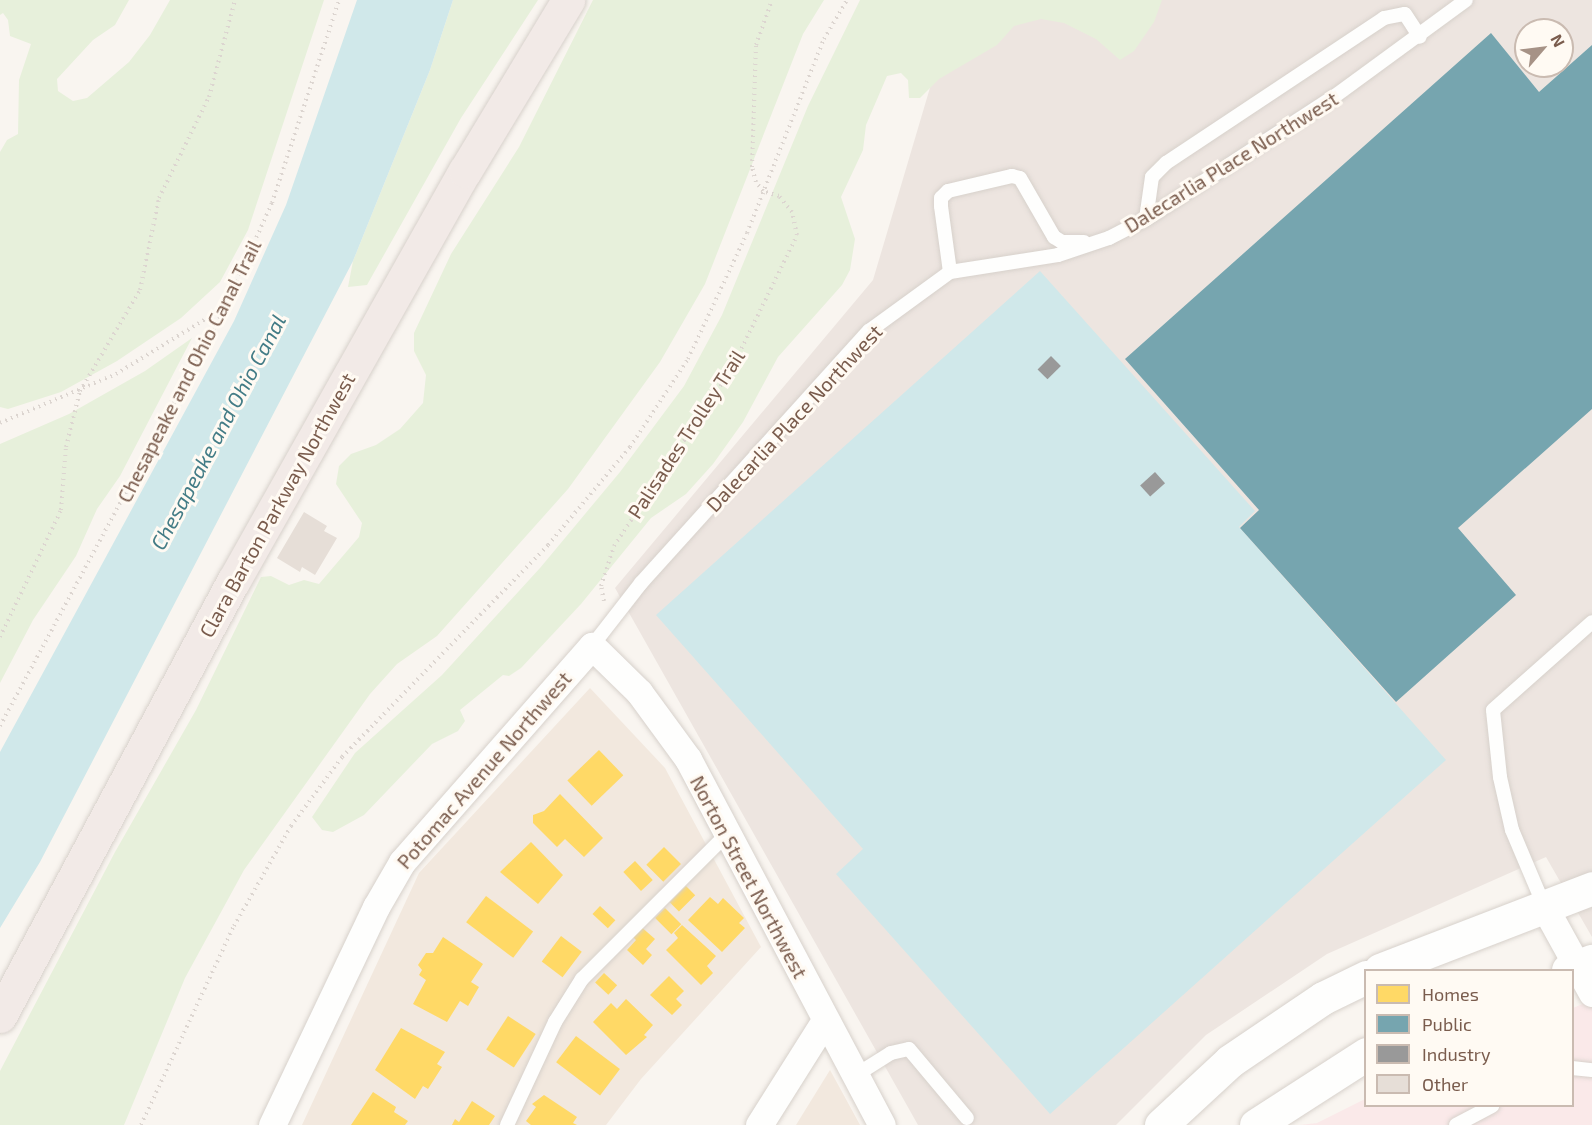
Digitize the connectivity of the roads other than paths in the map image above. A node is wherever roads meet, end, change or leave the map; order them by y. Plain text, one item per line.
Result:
1 (567, 0) edge
2 (1467, 0) edge
3 (1420, 37) junction
4 (1146, 219) junction
5 (1099, 241) junction
6 (950, 272) junction
7 (1592, 622) edge
8 (592, 646) junction
9 (727, 834) junction
10 (1592, 888) edge
11 (1545, 908) junction
12 (1383, 969) edge
13 (1582, 973) edge
14 (1364, 978) edge
15 (0, 1017) edge
16 (825, 1020) junction
17 (1364, 1055) edge
18 (1574, 1068) edge
19 (1592, 1070) edge
20 (856, 1075) junction
21 (1490, 1107) edge
22 (967, 1118) dead end
23 (1264, 1122) edge
24 (272, 1125) edge
25 (507, 1125) edge
26 (759, 1125) edge
27 (882, 1125) edge
28 (1161, 1125) edge
29 (1456, 1125) edge

1 - 15 highway, Clara Barton Parkway Northwest
2 - 3 lane, Dalecarlia Place Northwest
3 - 4 lane, Dalecarlia Place Northwest
3 - 4 lane
4 - 5 lane, Dalecarlia Place Northwest
5 - 6 lane, Dalecarlia Place Northwest
5 - 6 lane
6 - 8 lane, Dalecarlia Place Northwest
7 - 11 lane
8 - 9 street, Norton Street Northwest
8 - 24 street, Potomac Avenue Northwest
9 - 16 street, Norton Street Northwest
9 - 25 lane
10 - 11 main road
11 - 12 main road
11 - 13 street
14 - 28 main road
16 - 20 street, Norton Street Northwest
16 - 26 street
17 - 23 main road
18 - 19 lane
20 - 22 lane
20 - 27 street, Norton Street Northwest
21 - 29 lane

